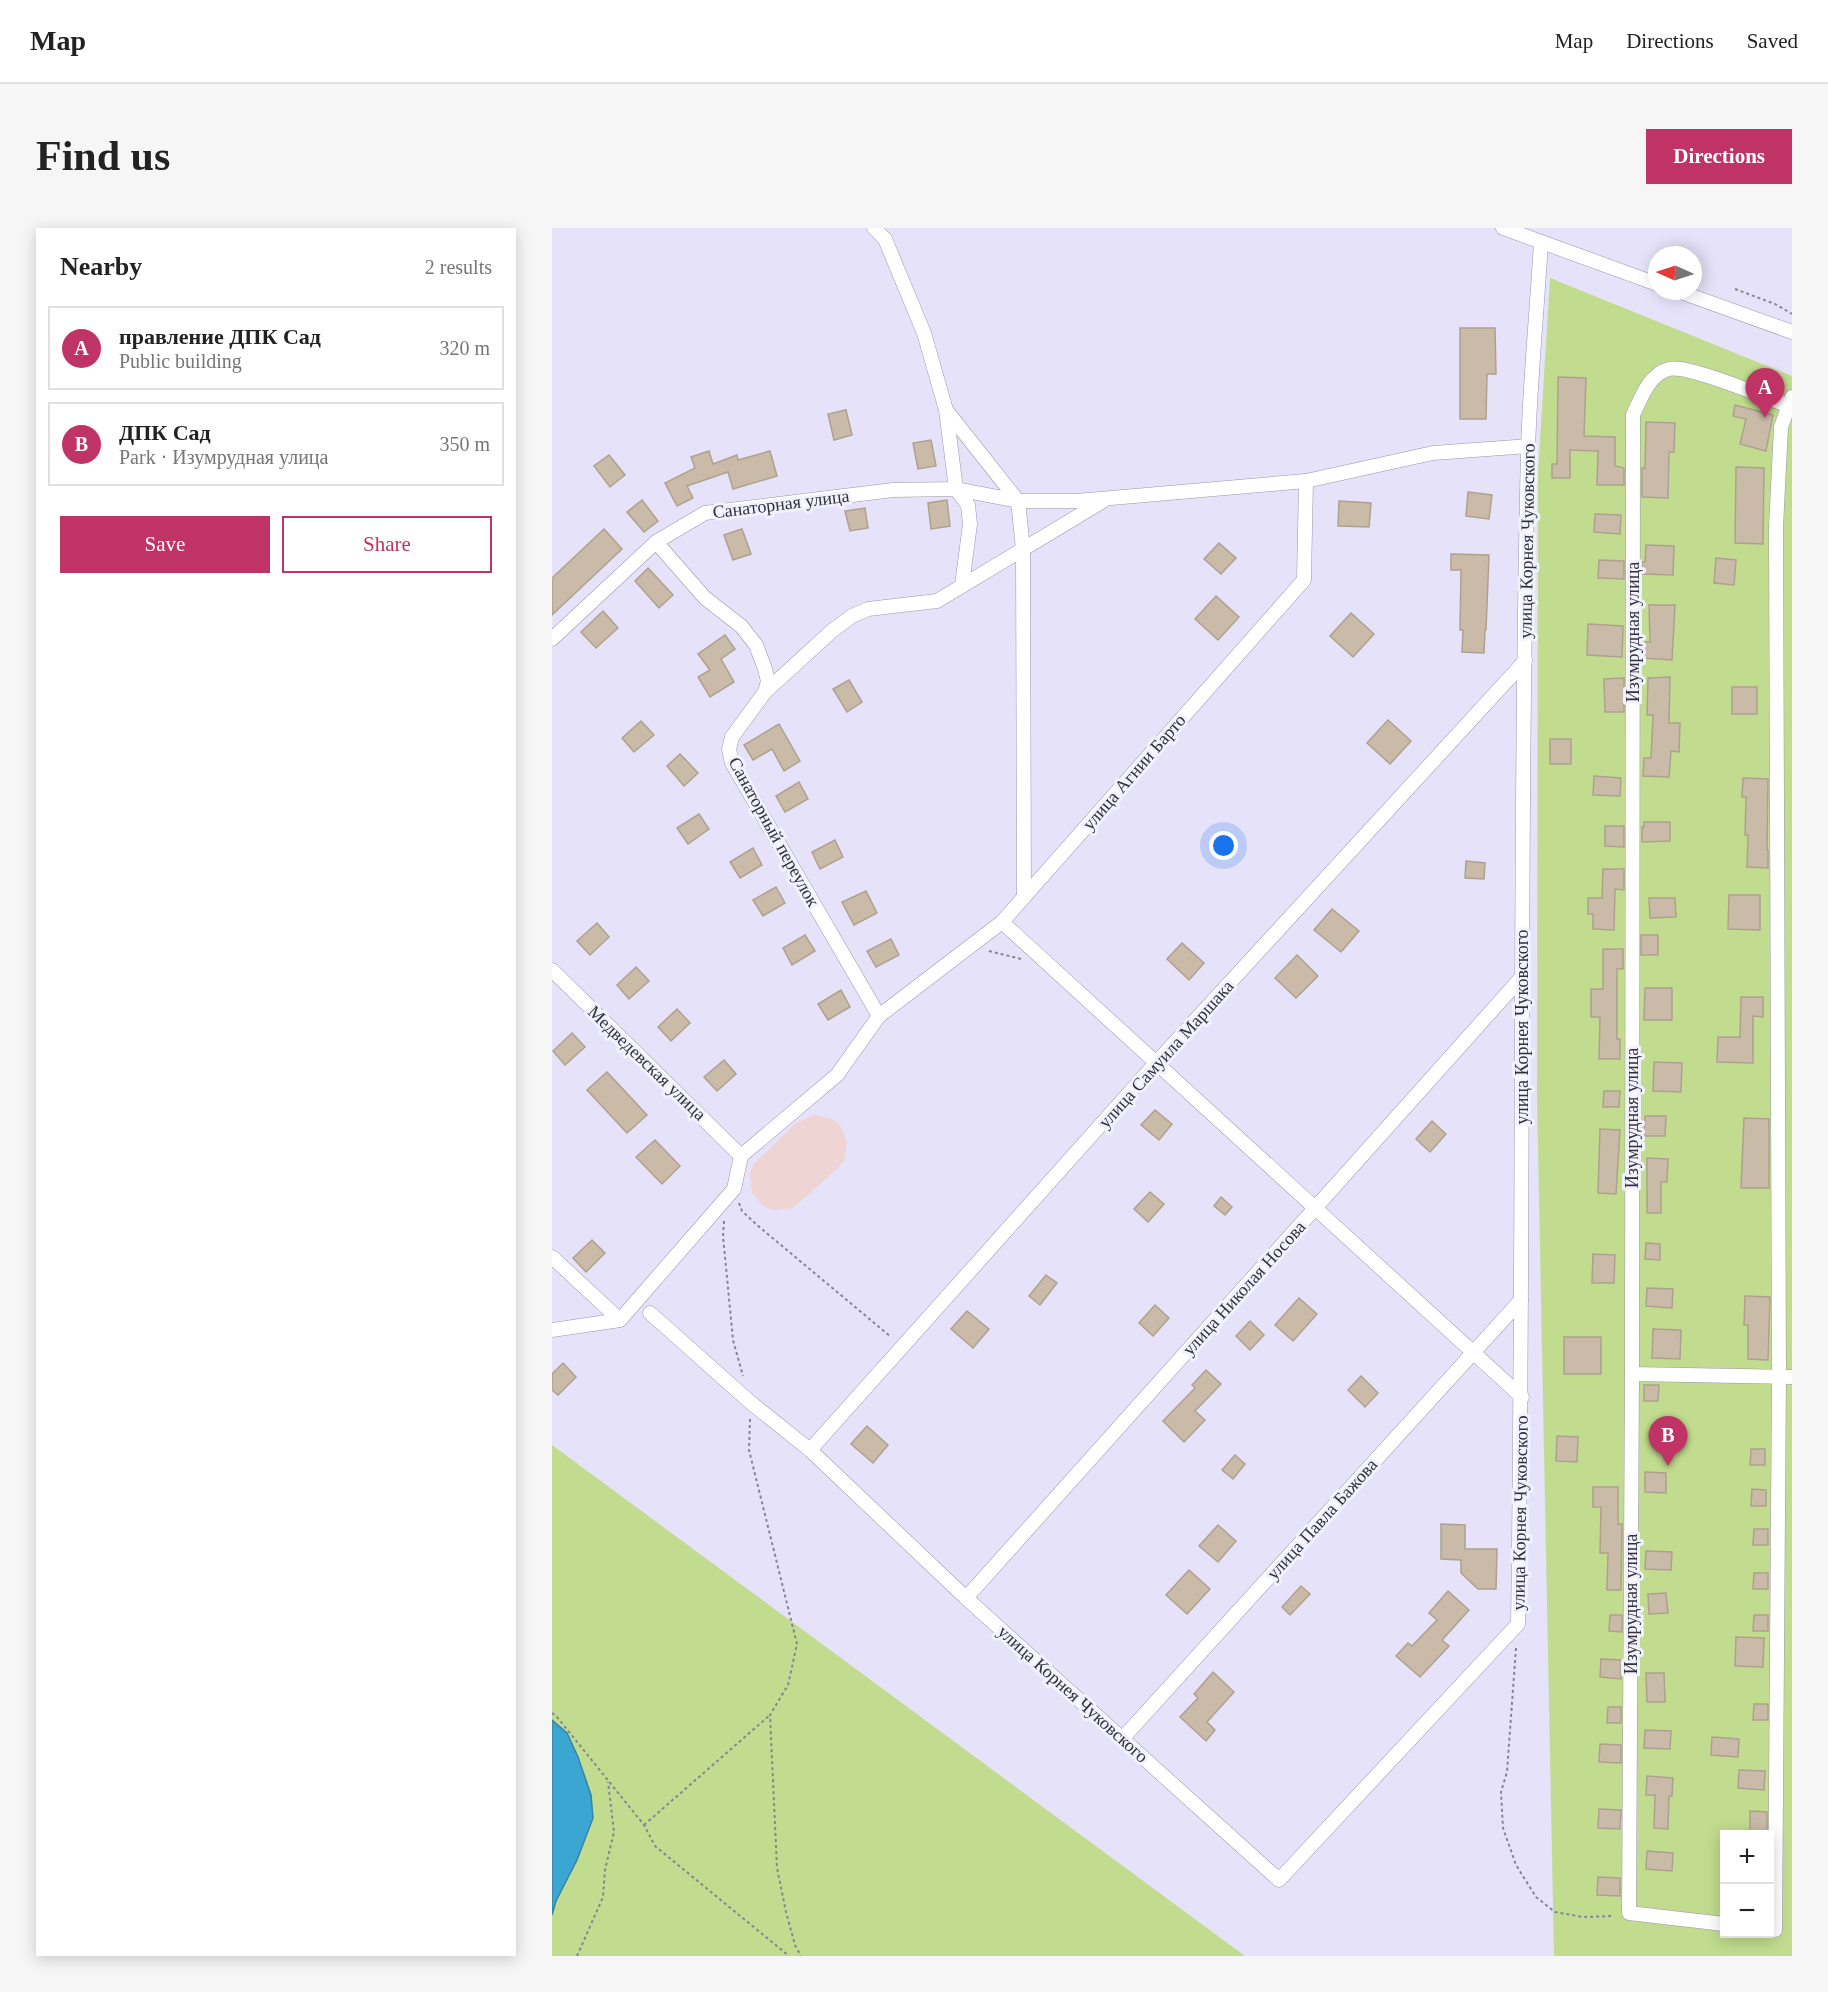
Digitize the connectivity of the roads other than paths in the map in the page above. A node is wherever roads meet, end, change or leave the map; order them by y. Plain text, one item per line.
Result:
1 (874, 228) edge
2 (1503, 228) edge
3 (1541, 242) junction
4 (1648, 281) edge
5 (1702, 300) edge
6 (1792, 332) edge
7 (1790, 402) edge
8 (946, 410) junction
9 (1786, 428) edge
10 (1528, 446) junction
11 (1306, 481) junction
12 (957, 489) junction
13 (1107, 499) junction
14 (1018, 501) junction
15 (656, 542) junction
16 (1023, 549) junction
17 (962, 585) junction
18 (552, 639) edge
19 (1525, 660) junction
20 (765, 692) junction
21 (1024, 897) junction
22 (1002, 922) junction
23 (552, 970) edge
24 (1521, 978) junction
25 (879, 1016) junction
26 (1156, 1063) junction
27 (741, 1156) junction
28 (1315, 1208) junction
29 (552, 1257) edge
30 (1521, 1300) junction
31 (650, 1313) dead end
32 (620, 1320) junction
33 (552, 1330) edge
34 (1473, 1353) junction
35 (1632, 1374) junction
36 (1785, 1377) edge
37 (1522, 1397) junction
38 (810, 1450) junction
39 (966, 1598) junction
40 (1122, 1738) junction
41 (1720, 1923) edge
42 (1774, 1930) edge

1 - 8 street
2 - 3 street
3 - 4 street
3 - 10 street, улица Корнея Чуковского
5 - 6 street
7 - 9 street, Изумрудная улица
7 - 35 street, Изумрудная улица
8 - 12 street
8 - 14 street
9 - 36 street, Изумрудная улица
10 - 11 street, Санаторная улица
10 - 19 street, улица Корнея Чуковского
11 - 13 street, Санаторная улица
11 - 21 street, улица Агнии Барто
12 - 14 street, Санаторная улица
12 - 15 street, Санаторная улица
12 - 17 street
13 - 14 street, Санаторная улица
13 - 16 street, Санаторный переулок
14 - 16 street
15 - 18 street, Санаторная улица
15 - 20 street
16 - 17 street, Санаторный переулок
16 - 21 street
17 - 20 street, Санаторный переулок
19 - 24 street, улица Корнея Чуковского
19 - 26 street, улица Самуила Маршака
20 - 25 street, Санаторный переулок
21 - 22 street, улица Агнии Барто
22 - 25 street, улица Агнии Барто
22 - 26 street
23 - 27 street, Медведевская улица
24 - 28 street, улица Николая Носова
24 - 30 street, улица Корнея Чуковского
25 - 27 street, улица Агнии Барто
26 - 28 street
26 - 38 street, улица Самуила Маршака
27 - 32 street
28 - 34 street
28 - 39 street, улица Николая Носова
29 - 32 street
30 - 34 street, улица Павла Бажова
30 - 37 street, улица Корнея Чуковского
31 - 38 street, улица Корнея Чуковского
32 - 33 street
34 - 37 street
34 - 40 street, улица Павла Бажова
35 - 36 street
35 - 41 street, Изумрудная улица
36 - 42 street, Изумрудная улица
37 - 40 street, улица Корнея Чуковского
38 - 39 street, улица Корнея Чуковского
39 - 40 street, улица Корнея Чуковского

